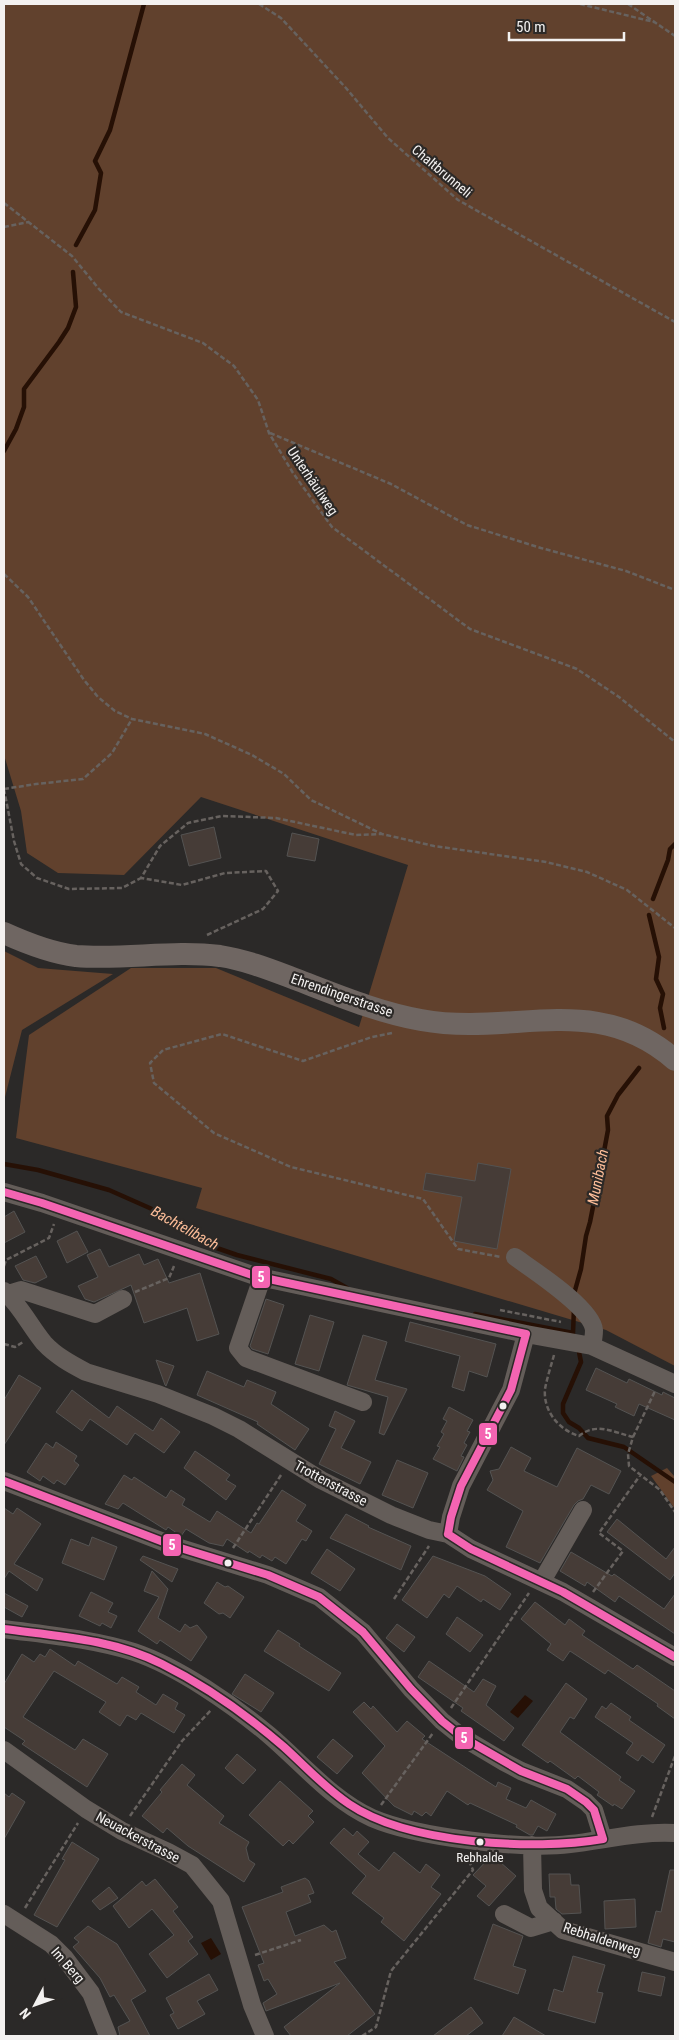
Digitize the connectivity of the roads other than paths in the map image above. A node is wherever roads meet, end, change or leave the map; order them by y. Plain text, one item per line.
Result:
1 (4, 933) edge
2 (675, 1060) edge
3 (4, 1192) edge
4 (515, 1257) road end
5 (262, 1278) junction
6 (6, 1292) edge
7 (123, 1299) road end
8 (526, 1334) junction
9 (592, 1346) junction
10 (668, 1381) edge
11 (363, 1402) dead end
12 (4, 1480) edge
13 (583, 1510) dead end
14 (448, 1534) junction
15 (537, 1585) junction
16 (4, 1629) edge
17 (675, 1657) edge
18 (4, 1750) edge
19 (675, 1833) edge
20 (603, 1839) junction
21 (532, 1845) junction
22 (12, 1914) edge
23 (504, 1914) dead end
24 (554, 1922) junction
25 (675, 1962) edge
26 (108, 2036) edge
27 (265, 2036) edge

1 - 2 main road, Ehrendingerstrasse
3 - 5 street
4 - 9 street
5 - 8 street
5 - 11 street
6 - 7 street
6 - 14 street, Trottenstrasse
8 - 9 street
8 - 14 street
9 - 10 street
12 - 20 street
13 - 15 street
14 - 15 street, Trottenstrasse
15 - 17 street, Trottenstrasse
16 - 21 street
18 - 27 street, Neuackerstrasse
19 - 20 street
20 - 21 street
21 - 24 street, Rebhaldenweg
22 - 26 street, Im Berg
23 - 24 street
24 - 25 street, Rebhaldenweg

